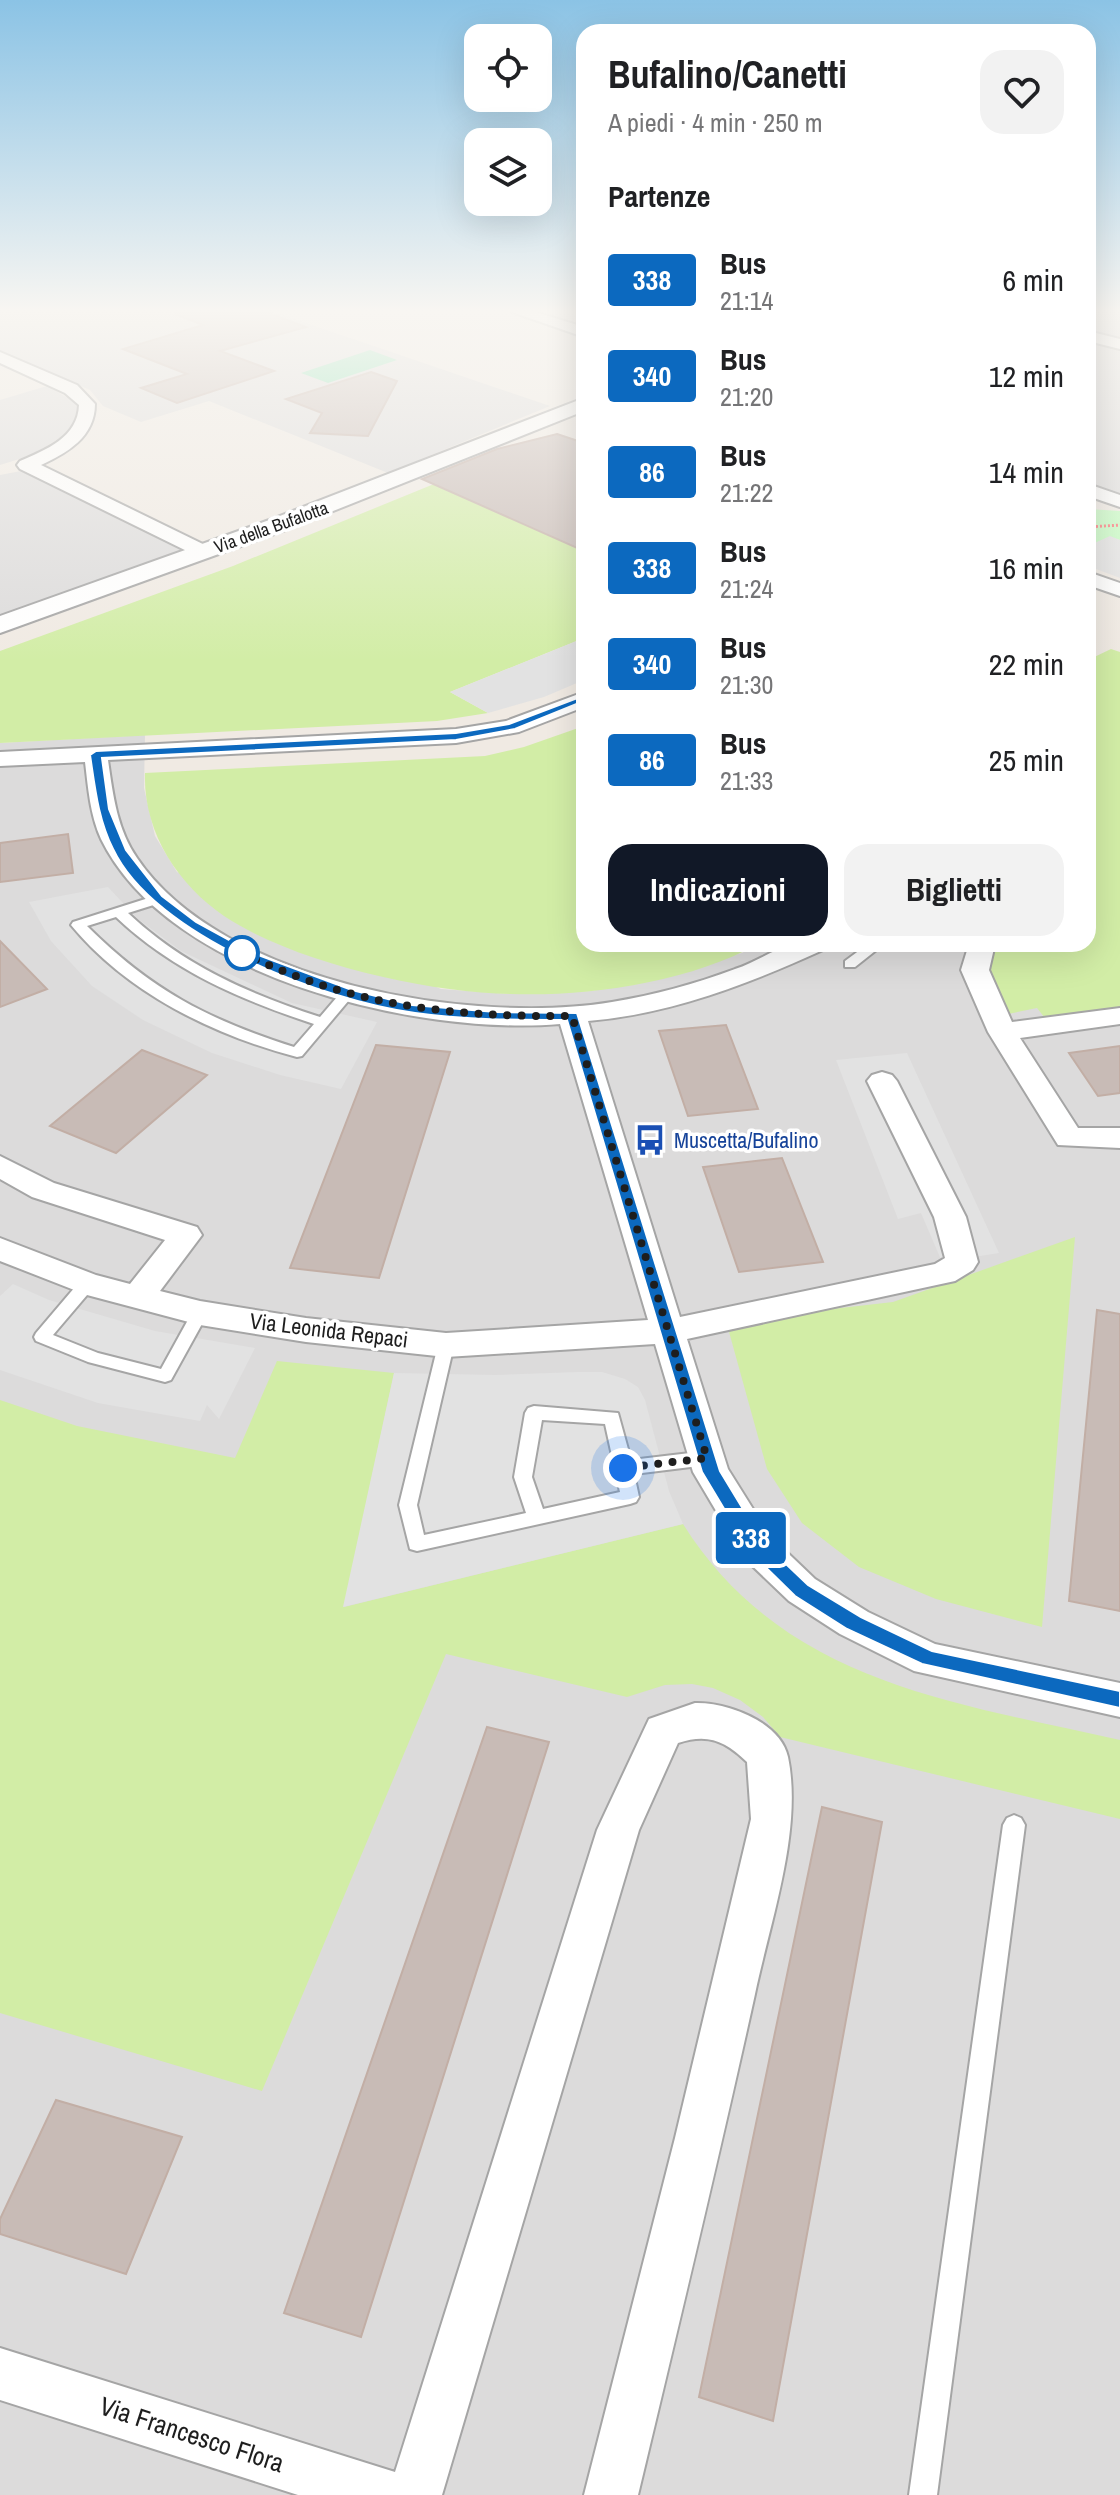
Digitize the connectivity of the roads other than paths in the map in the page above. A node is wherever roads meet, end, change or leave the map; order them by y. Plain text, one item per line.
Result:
1 (79, 428) edge
2 (521, 428) edge
3 (1096, 494) edge
4 (1096, 503) edge
5 (1120, 504) edge
6 (204, 552) junction
7 (1096, 581) edge
8 (1120, 590) edge
9 (0, 625) edge
10 (576, 702) edge
11 (96, 755) junction
12 (0, 759) edge
13 (158, 899) junction
14 (119, 912) junction
15 (798, 952) edge
16 (866, 952) edge
17 (980, 952) edge
18 (850, 964) dead end
19 (348, 993) junction
20 (572, 1016) junction
21 (1120, 1016) edge
22 (323, 1022) junction
23 (1002, 1032) junction
24 (882, 1081) dead end
25 (1120, 1138) edge
26 (0, 1166) edge
27 (0, 1249) edge
28 (87, 1284) junction
29 (138, 1297) junction
30 (200, 1313) junction
31 (668, 1331) junction
32 (446, 1345) junction
33 (707, 1458) junction
34 (623, 1468) junction
35 (537, 1517) junction
36 (1120, 1700) edge
37 (1014, 1825) dead end
38 (0, 2374) edge
39 (384, 2495) edge
40 (415, 2495) edge
41 (611, 2495) edge
42 (923, 2495) edge

1 - 6 street
2 - 6 street, Via della Bufalotta
3 - 5 street
4 - 5 street
6 - 9 street, Via della Bufalotta
7 - 8 street
10 - 11 street
11 - 12 street
11 - 13 street
13 - 14 lane
13 - 19 street
14 - 22 lane
14 - 22 lane
15 - 20 street
16 - 18 lane
17 - 23 street
19 - 20 street
19 - 22 lane
20 - 31 street
21 - 23 street
23 - 25 street
24 - 31 street, Via Leonida Repaci
26 - 29 street
27 - 28 street, Via Leonida Repaci
28 - 29 street, Via Leonida Repaci
28 - 30 lane
29 - 30 street, Via Leonida Repaci
30 - 32 street, Via Leonida Repaci
31 - 32 street, Via Leonida Repaci
31 - 33 street
32 - 35 lane
33 - 34 lane
33 - 36 street
34 - 35 lane
34 - 35 lane
37 - 42 lane
38 - 39 street, Via Francesco Flora
40 - 41 street

